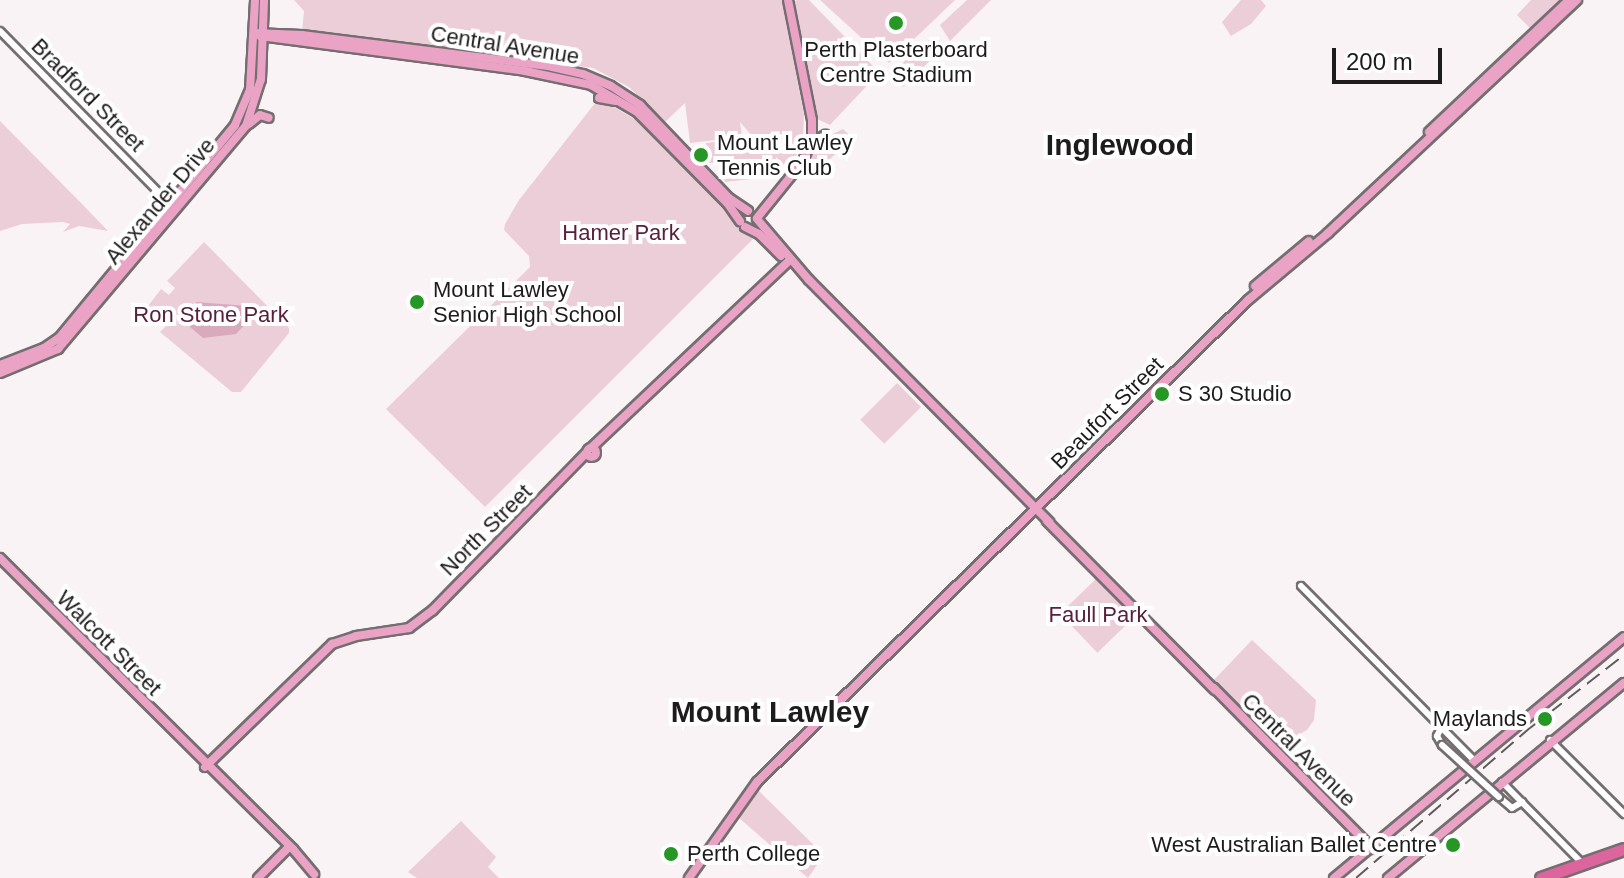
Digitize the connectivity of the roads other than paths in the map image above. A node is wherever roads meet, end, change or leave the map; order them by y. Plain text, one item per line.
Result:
1 (255, 0) edge
2 (264, 0) edge
3 (788, 0) edge
4 (1569, 0) edge
5 (1577, 0) edge
6 (263, 15) junction
7 (0, 31) edge
8 (277, 32) junction
9 (258, 34) junction
10 (286, 41) junction
11 (262, 52) junction
12 (591, 85) junction
13 (625, 103) junction
14 (810, 115) junction
15 (269, 118) dead end
16 (246, 126) junction
17 (816, 133) junction
18 (681, 151) junction
19 (174, 205) junction
20 (748, 211) junction
21 (757, 219) junction
22 (742, 224) junction
23 (788, 259) junction
24 (0, 365) edge
25 (0, 373) edge
26 (1034, 507) junction
27 (0, 558) edge
28 (1301, 586) dead end
29 (1624, 637) edge
30 (1624, 683) edge
31 (1441, 728) junction
32 (1553, 741) junction
33 (1475, 761) junction
34 (208, 766) junction
35 (1503, 783) junction
36 (1522, 802) junction
37 (1624, 811) edge
38 (290, 849) junction
39 (1370, 849) junction
40 (1624, 849) edge
41 (1581, 862) junction
42 (1338, 875) edge
43 (316, 876) edge
44 (260, 878) edge
45 (686, 878) edge
46 (1381, 878) edge
47 (1388, 878) edge
48 (1541, 878) edge

1 - 9 main road, Alexander Drive
2 - 6 main road, Alexander Drive
3 - 14 main road
4 - 26 main road, Beaufort Street
5 - 26 main road, Beaufort Street
6 - 8 main road
6 - 9 main road, Alexander Drive
7 - 19 street, Bradford Street
8 - 9 main road, Central Avenue
8 - 18 main road, Central Avenue
9 - 10 main road, Central Avenue
9 - 11 main road, Alexander Drive
9 - 19 main road, Alexander Drive
10 - 11 main road
10 - 12 main road, Central Avenue
11 - 16 main road, Alexander Drive
12 - 13 main road, Central Avenue
12 - 13 main road
13 - 18 main road, Central Avenue
14 - 17 main road
14 - 17 main road
15 - 16 main road
16 - 19 main road, Alexander Drive
17 - 20 main road
17 - 21 main road
18 - 20 main road, Central Avenue
18 - 22 main road, Central Avenue
19 - 24 main road, Alexander Drive
19 - 25 main road, Alexander Drive
20 - 21 main road, Central Avenue
20 - 22 main road
21 - 22 main road
21 - 23 main road, Central Avenue
22 - 23 main road, Central Avenue
23 - 26 main road, Central Avenue
23 - 34 main road, North Street
26 - 39 main road, Central Avenue
26 - 45 main road, Beaufort Street
27 - 34 main road, Walcott Street
28 - 31 street
29 - 33 main road
30 - 32 main road
31 - 33 street
31 - 36 street, bridge
32 - 35 main road
32 - 37 street
33 - 39 main road
34 - 38 main road, Walcott Street
35 - 36 street
35 - 46 main road
35 - 47 main road
36 - 41 street
38 - 43 main road, Walcott Street
38 - 44 main road
39 - 42 main road
40 - 41 highway
41 - 48 highway

